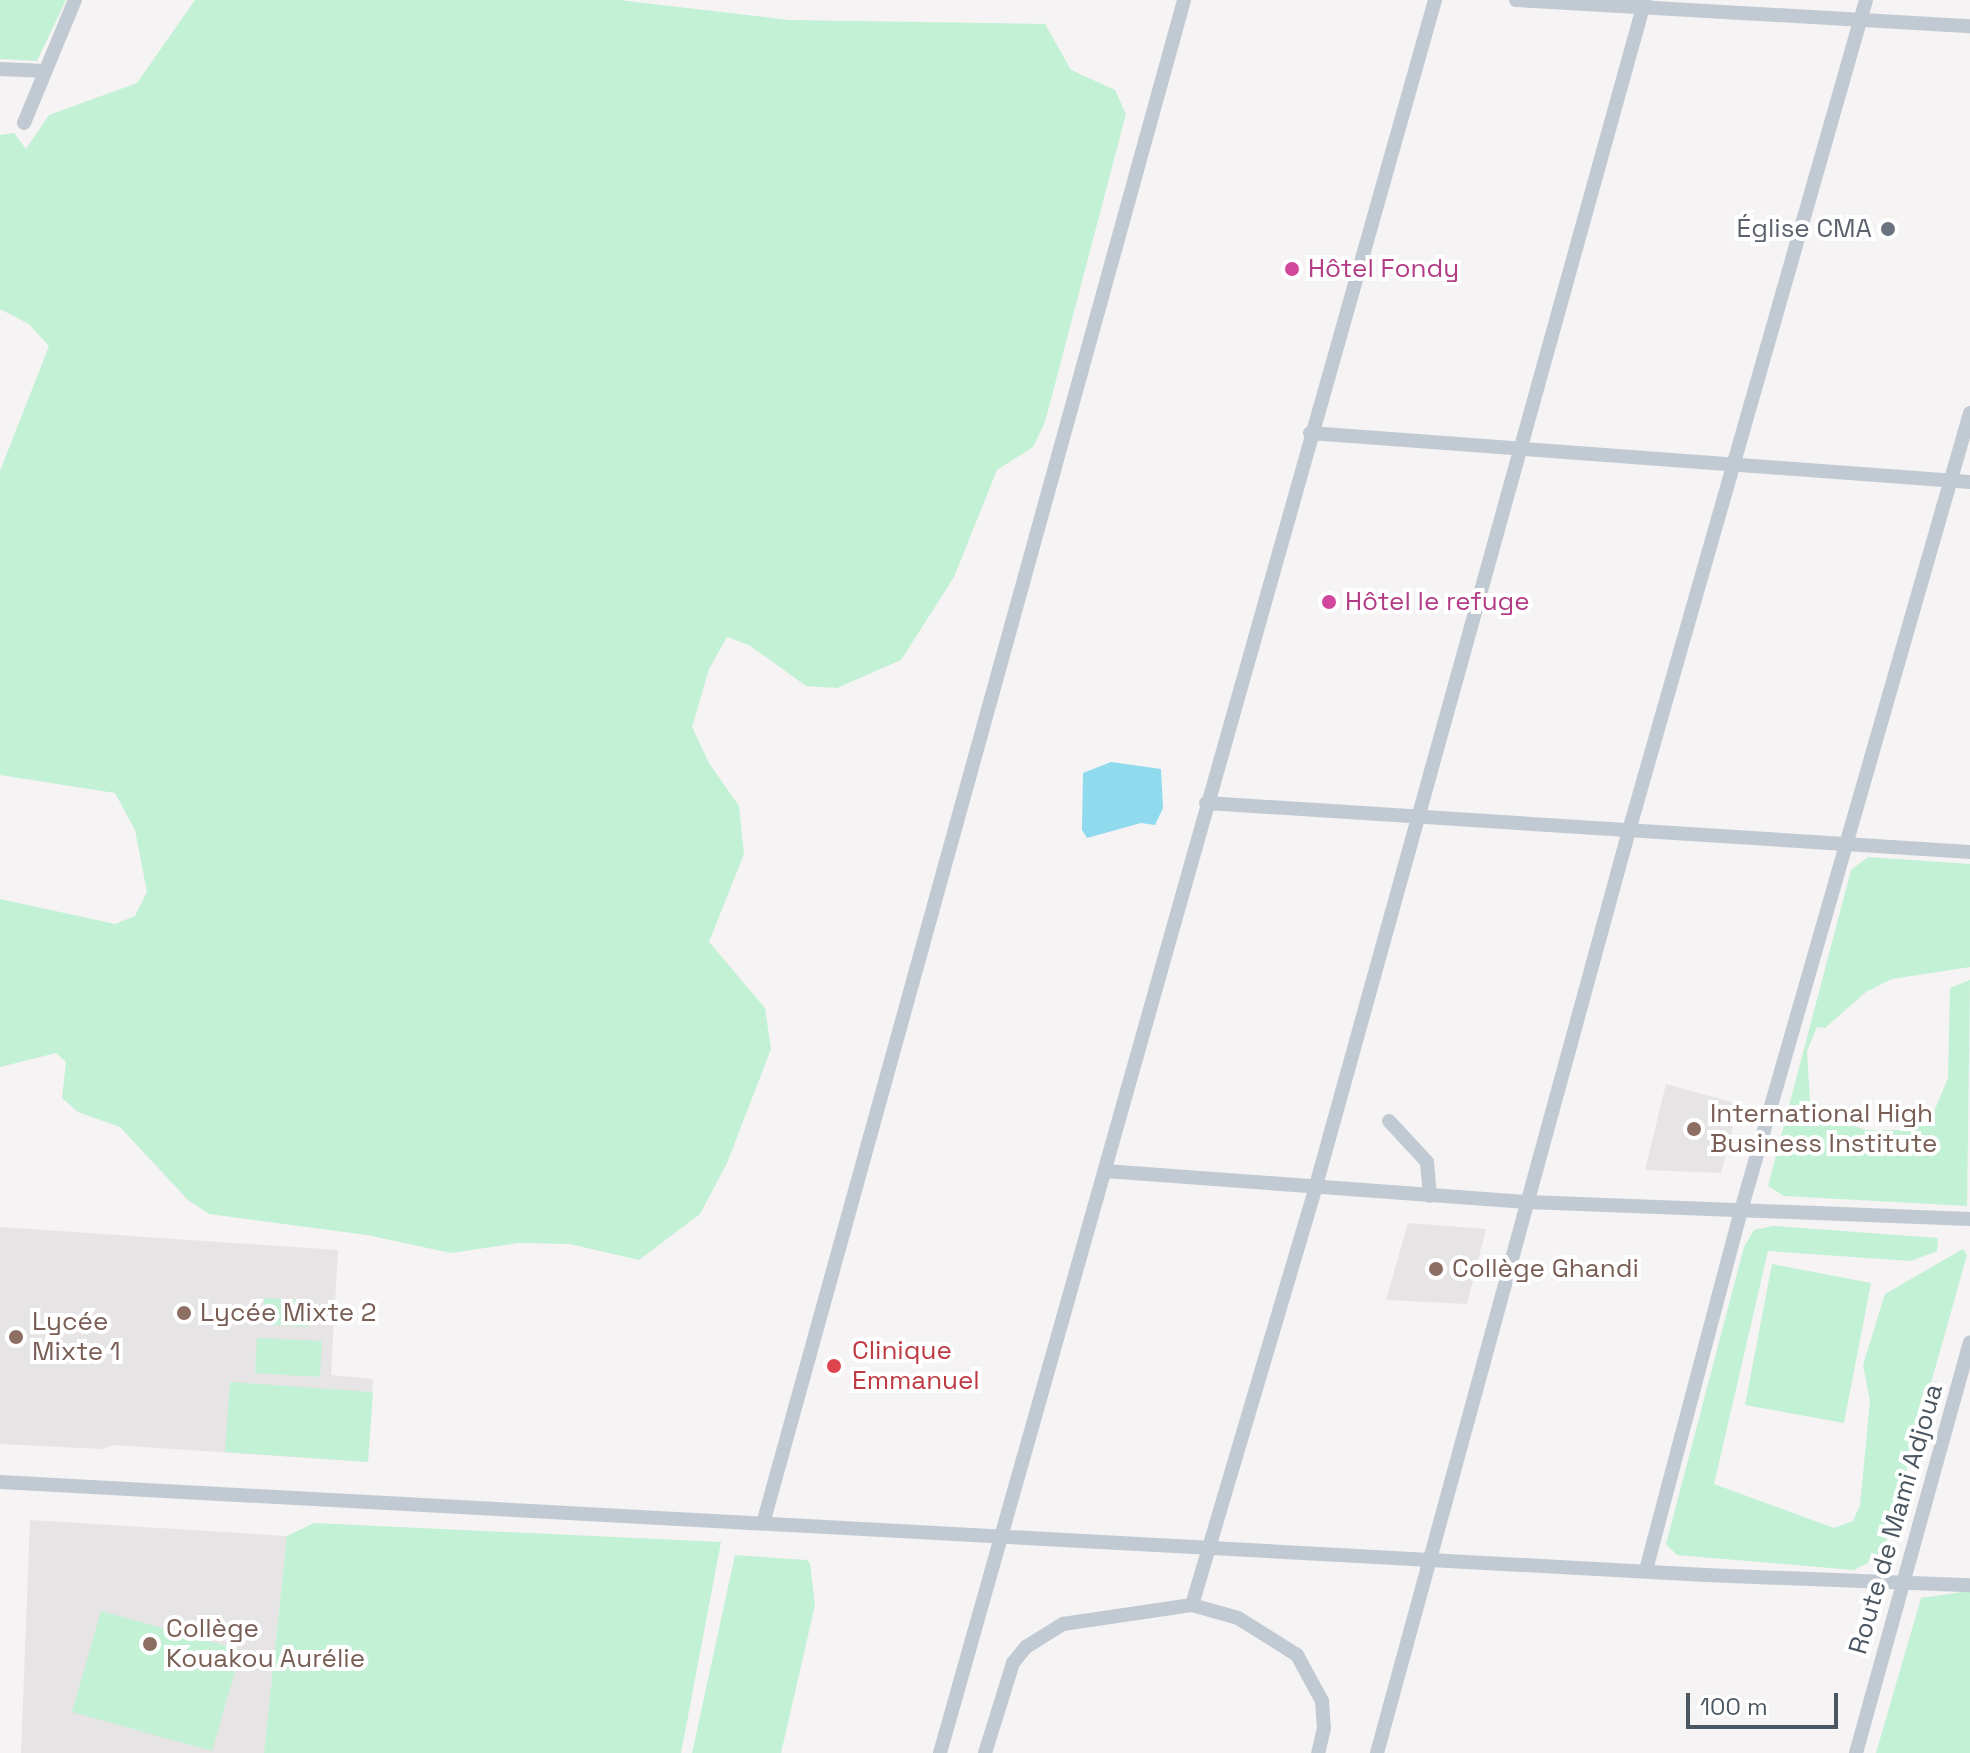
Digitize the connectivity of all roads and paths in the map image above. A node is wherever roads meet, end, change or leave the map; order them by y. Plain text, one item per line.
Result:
1 (75, 0) edge
2 (1184, 0) edge
3 (1435, 0) edge
4 (1516, 0) edge
5 (1866, 0) edge
6 (1644, 4) edge
7 (1859, 23) junction
8 (1970, 26) edge
9 (0, 69) edge
10 (45, 71) junction
11 (24, 123) dead end
12 (1970, 413) edge
13 (1310, 433) junction
14 (1522, 447) junction
15 (1732, 468) junction
16 (1951, 481) junction
17 (1970, 482) edge
18 (1206, 803) junction
19 (1415, 820) junction
20 (1628, 834) junction
21 (1847, 845) junction
22 (1970, 852) edge
23 (1389, 1121) dead end
24 (1105, 1171) junction
25 (1315, 1189) junction
26 (1430, 1196) junction
27 (1528, 1202) junction
28 (1742, 1207) junction
29 (1970, 1219) edge
30 (1970, 1343) edge
31 (0, 1482) edge
32 (764, 1520) junction
33 (1000, 1533) junction
34 (1212, 1547) junction
35 (1432, 1559) junction
36 (1646, 1570) junction
37 (1903, 1584) junction
38 (1970, 1585) edge
39 (1192, 1605) junction
40 (940, 1753) edge
41 (985, 1753) edge
42 (1318, 1753) edge
43 (1377, 1753) edge
44 (1856, 1753) edge

1 - 10 street
2 - 32 street
3 - 13 street
4 - 6 street
5 - 7 street
6 - 7 street
6 - 14 street
7 - 8 street
7 - 15 street
9 - 10 street
10 - 11 street
12 - 16 street
13 - 14 street
13 - 18 street
14 - 15 street
14 - 19 street
15 - 16 street
15 - 20 street
16 - 17 street
16 - 21 street
18 - 19 street
18 - 24 street
19 - 20 street
19 - 25 street
20 - 21 street
20 - 27 street
21 - 22 street
21 - 28 street
23 - 26 street
24 - 25 street
24 - 33 street
25 - 26 street
25 - 34 street
26 - 27 street
27 - 28 street
27 - 35 street
28 - 29 street
28 - 36 street
30 - 37 street, Route de Mami Adjoua
31 - 32 street
32 - 33 street
33 - 34 street
33 - 40 street
34 - 35 street
34 - 39 street
35 - 36 street
35 - 43 street
36 - 37 street
37 - 38 street
37 - 44 street, Route de Mami Adjoua
39 - 41 street
39 - 42 street

